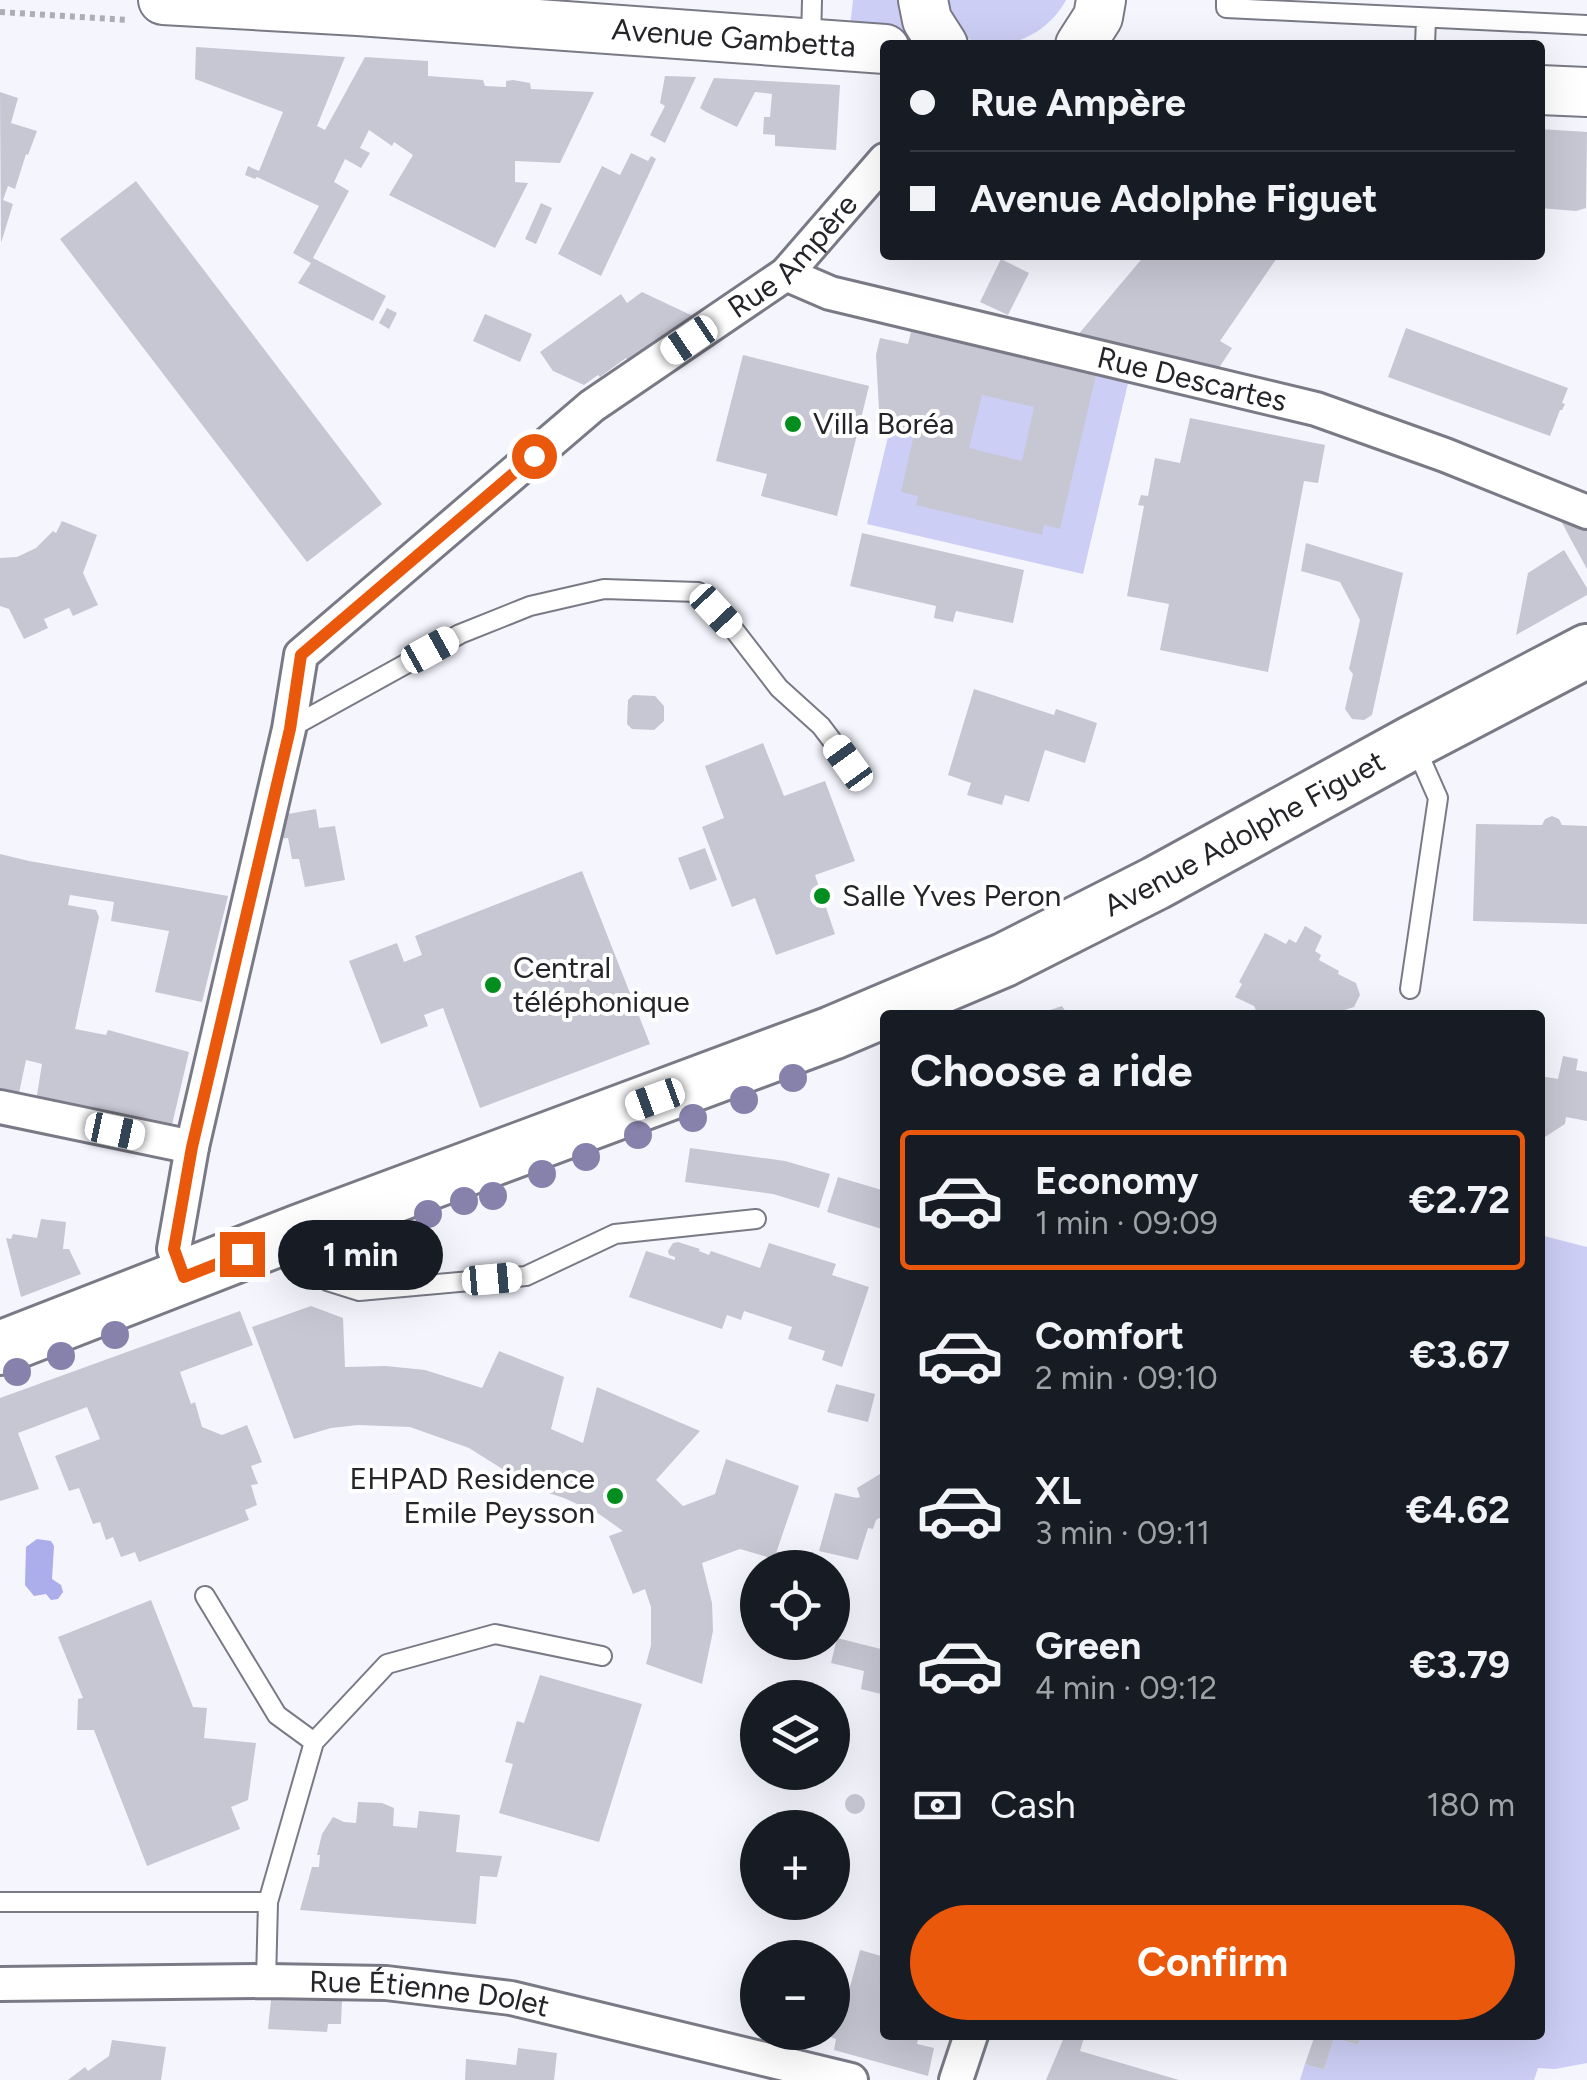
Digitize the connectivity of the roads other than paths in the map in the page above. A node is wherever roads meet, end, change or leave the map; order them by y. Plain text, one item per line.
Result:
1 (163, 0) edge
2 (923, 0) edge
3 (1101, 0) edge
4 (1226, 4) edge
5 (359, 6) edge
6 (1426, 18) junction
7 (812, 22) edge
8 (1587, 25) edge
9 (940, 40) edge
10 (1083, 40) edge
11 (1425, 40) edge
12 (880, 47) edge
13 (1545, 90) edge
14 (1587, 92) edge
15 (880, 166) edge
16 (786, 274) junction
17 (1587, 512) edge
18 (1587, 651) edge
19 (290, 729) junction
20 (1413, 742) junction
21 (848, 763) dead end
22 (1410, 989) dead end
23 (886, 1010) edge
24 (880, 1013) edge
25 (0, 1108) edge
26 (192, 1147) junction
27 (756, 1218) dead end
28 (300, 1231) junction
29 (184, 1277) junction
30 (0, 1348) edge
31 (205, 1596) dead end
32 (602, 1656) dead end
33 (314, 1742) junction
34 (0, 1902) edge
35 (268, 1902) junction
36 (266, 1981) junction
37 (0, 1984) edge
38 (969, 2040) edge
39 (851, 2080) edge
40 (956, 2080) edge

1 - 5 main road, Avenue Gambetta
2 - 9 main road
3 - 10 main road
4 - 6 lane
5 - 7 main road, Avenue Gambetta
6 - 8 lane
6 - 11 lane
7 - 12 main road, Avenue Gambetta
13 - 14 main road
15 - 16 street, Rue Ampère
16 - 17 street, Rue Descartes
16 - 19 street, Rue Ampère
18 - 20 main road, Avenue Adolphe Figuet
19 - 21 lane
19 - 26 street, Rue Ampère
20 - 22 lane
20 - 23 main road, Avenue Adolphe Figuet
24 - 28 main road, Avenue Adolphe Figuet
25 - 26 street
26 - 29 street, Rue Ampère
27 - 28 lane
28 - 29 main road, Avenue Adolphe Figuet
29 - 30 main road, Avenue Adolphe Figuet
31 - 33 lane
32 - 33 lane
33 - 35 lane
34 - 35 lane
35 - 36 lane
36 - 37 street, Rue Étienne Dolet
36 - 39 street, Rue Étienne Dolet
38 - 40 street

